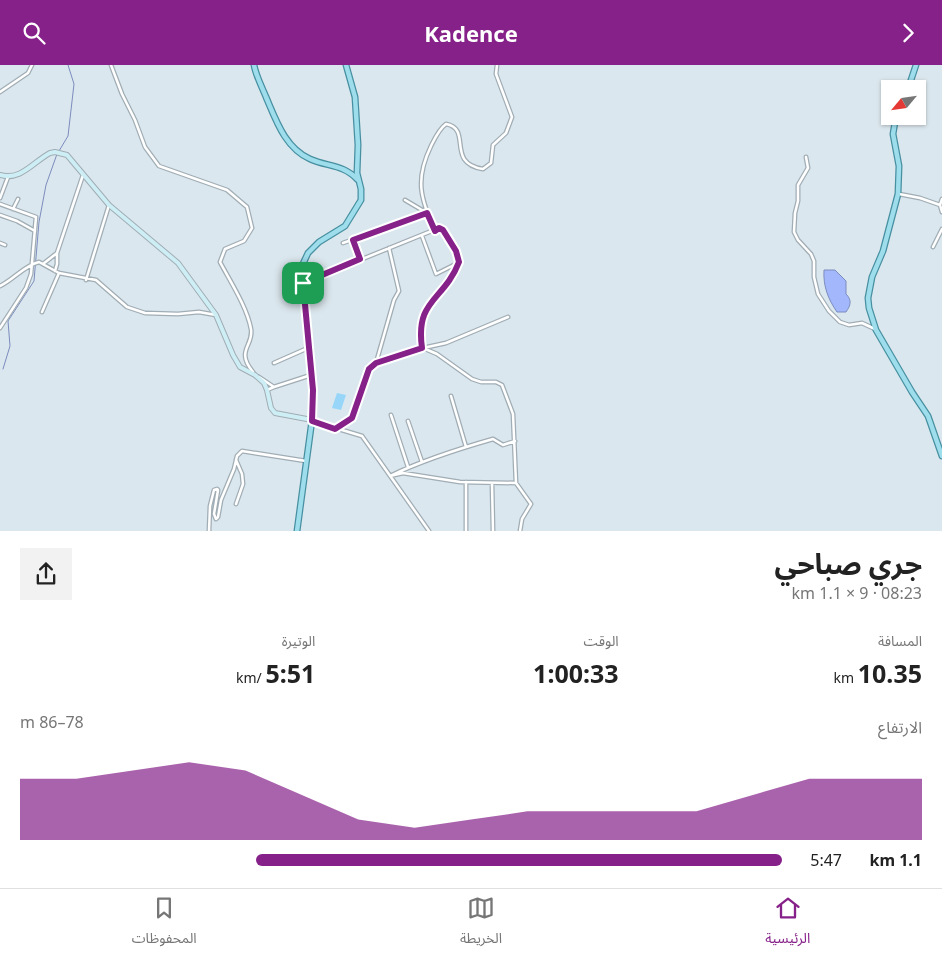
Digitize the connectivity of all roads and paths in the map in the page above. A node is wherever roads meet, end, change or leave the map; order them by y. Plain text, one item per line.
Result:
1 (32, 65) edge
2 (111, 65) edge
3 (254, 65) edge
4 (346, 65) edge
5 (498, 65) edge
6 (916, 65) edge
7 (911, 80) edge
8 (0, 91) edge
9 (894, 125) edge
10 (806, 157) dead end
11 (0, 175) edge
12 (84, 175) junction
13 (8, 177) junction
14 (358, 180) junction
15 (898, 194) junction
16 (0, 198) edge
17 (18, 199) dead end
18 (942, 199) edge
19 (405, 200) dead end
20 (0, 204) edge
21 (110, 205) junction
22 (940, 205) junction
23 (14, 209) junction
24 (942, 212) edge
25 (427, 213) junction
26 (0, 215) edge
27 (942, 229) edge
28 (34, 231) junction
29 (435, 231) junction
30 (422, 236) junction
31 (353, 240) junction
32 (0, 243) edge
33 (343, 243) dead end
34 (5, 245) dead end
35 (933, 247) dead end
36 (389, 248) junction
37 (57, 253) junction
38 (360, 259) junction
39 (459, 262) junction
40 (41, 263) junction
41 (32, 264) junction
42 (55, 271) junction
43 (59, 273) junction
44 (86, 280) junction
45 (303, 283) junction
46 (0, 286) edge
47 (42, 312) dead end
48 (216, 315) junction
49 (508, 317) dead end
50 (0, 328) edge
51 (876, 330) junction
52 (308, 348) junction
53 (422, 348) junction
54 (274, 363) dead end
55 (376, 363) junction
56 (311, 375) junction
57 (274, 387) junction
58 (267, 390) junction
59 (451, 396) dead end
60 (391, 415) dead end
61 (312, 421) junction
62 (408, 421) dead end
63 (335, 429) junction
64 (515, 441) junction
65 (466, 447) junction
66 (942, 456) edge
67 (236, 460) junction
68 (306, 461) junction
69 (422, 462) junction
70 (408, 467) junction
71 (390, 476) junction
72 (466, 482) junction
73 (492, 483) junction
74 (516, 483) junction
75 (236, 504) dead end
76 (209, 531) edge
77 (297, 531) edge
78 (429, 531) edge
79 (466, 531) edge
80 (493, 531) edge
81 (520, 531) edge

1 - 8 street
2 - 57 street
3 - 14 main road
4 - 14 main road
5 - 25 street
6 - 7 main road
9 - 15 main road
10 - 51 street
11 - 13 main road
12 - 13 main road
12 - 21 main road
12 - 37 street
13 - 16 street
14 - 45 main road
15 - 22 street
15 - 51 main road
17 - 23 street
18 - 22 street
19 - 25 street
20 - 23 street
21 - 44 street
21 - 48 main road
22 - 24 street
23 - 28 street
25 - 29 street
25 - 31 street
26 - 28 street
27 - 35 street
28 - 41 street
29 - 30 street
29 - 39 street
30 - 36 street
30 - 39 street
31 - 33 street
31 - 38 street
32 - 34 street
36 - 38 street
36 - 55 street
37 - 40 street
37 - 42 street
38 - 45 street
39 - 53 street
40 - 41 street
40 - 42 street
41 - 46 street
41 - 50 street
42 - 43 street
43 - 44 street
43 - 47 street
44 - 48 street
45 - 52 main road
48 - 58 main road
49 - 53 street
51 - 66 main road
52 - 54 street
52 - 56 main road
53 - 55 street
53 - 64 street
55 - 63 street
56 - 57 street
56 - 61 main road
57 - 58 street
58 - 61 main road
59 - 65 street
60 - 70 street
61 - 63 street
61 - 68 main road
62 - 69 street
63 - 71 street
64 - 65 street
64 - 74 street
65 - 69 street
67 - 68 street
67 - 75 street
67 - 76 street
68 - 77 main road
69 - 70 street
70 - 71 street
71 - 72 street
71 - 78 street
72 - 73 street
72 - 79 street
73 - 74 street
73 - 80 street
74 - 81 street

